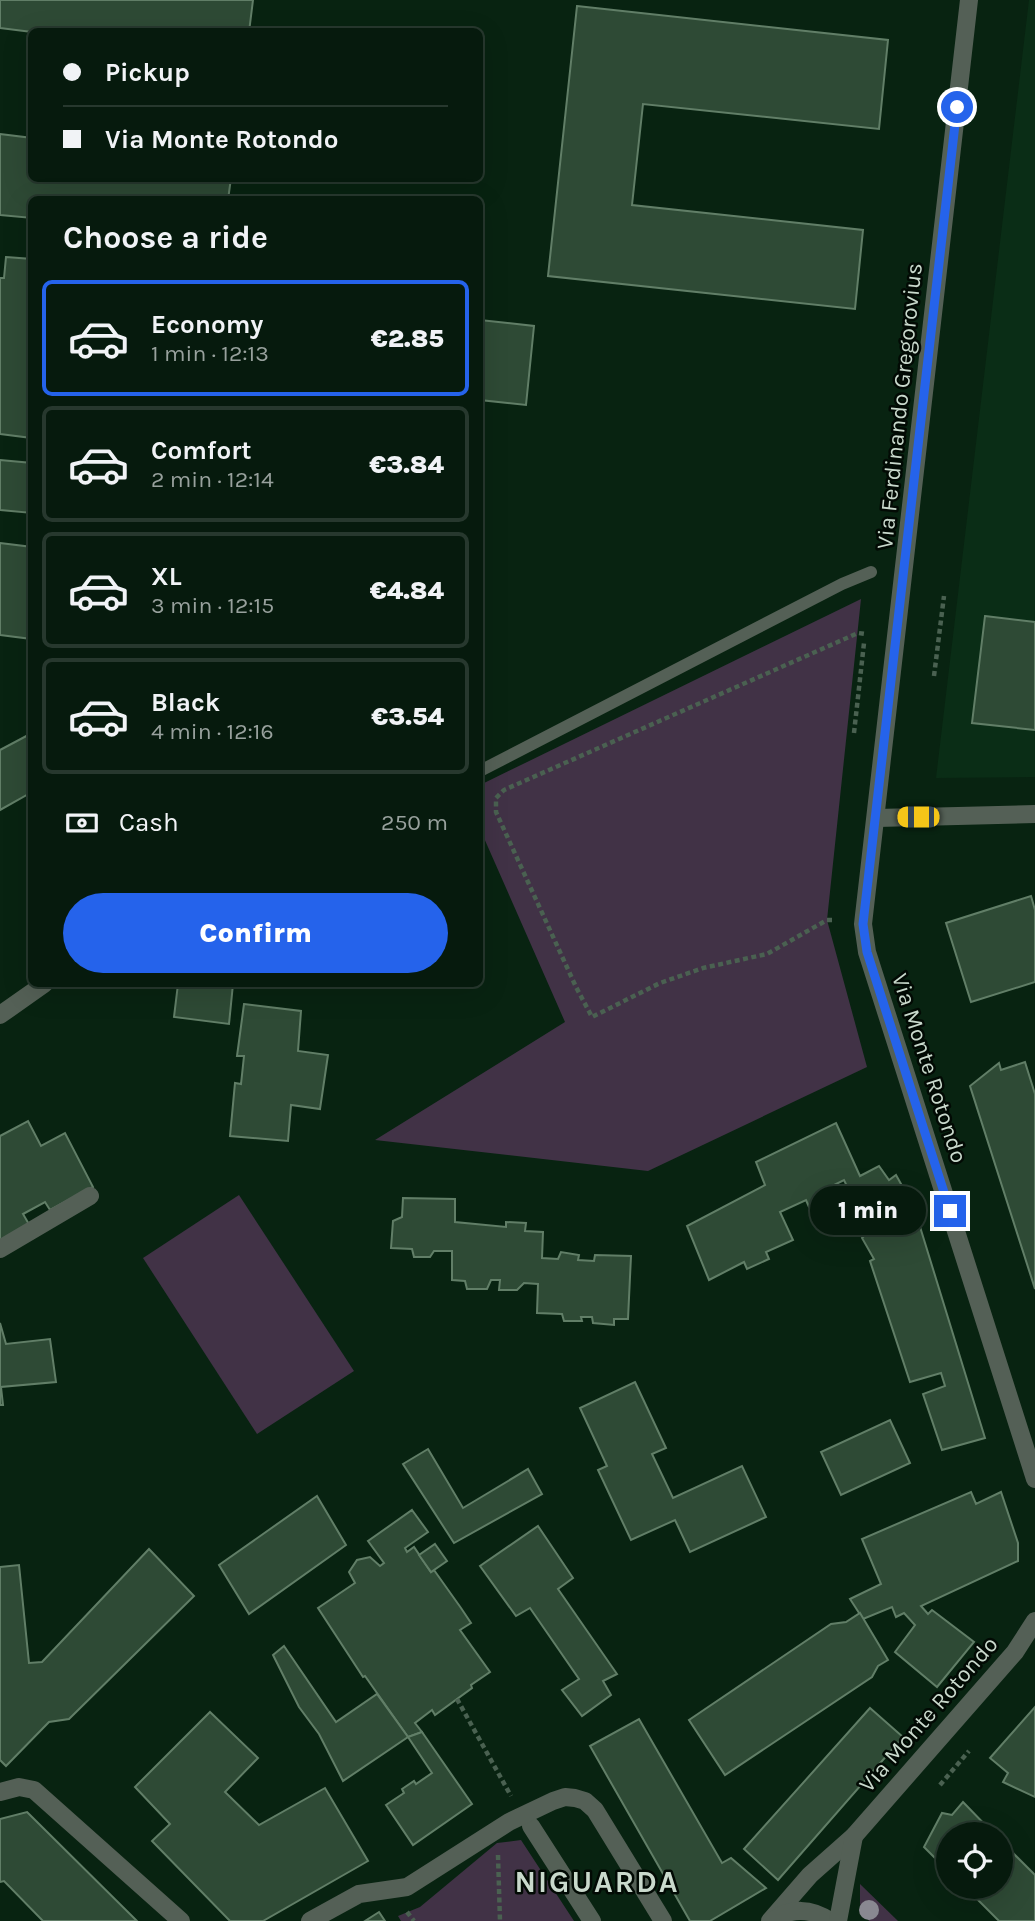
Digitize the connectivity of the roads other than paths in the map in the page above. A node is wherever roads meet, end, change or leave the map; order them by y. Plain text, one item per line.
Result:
1 (969, 0) edge
2 (871, 572) dead end
3 (483, 769) edge
4 (1035, 814) edge
5 (877, 818) junction
6 (40, 987) edge
7 (0, 1015) edge
8 (90, 1196) dead end
9 (0, 1249) edge
10 (1035, 1479) edge
11 (1035, 1621) edge
12 (0, 1792) edge
13 (527, 1820) junction
14 (854, 1836) junction
15 (181, 1921) edge
16 (310, 1921) edge
17 (592, 1921) edge
18 (663, 1921) edge
19 (771, 1921) edge
20 (830, 1921) edge
21 (838, 1921) edge

1 - 5 street, Via Ferdinando Gregorovius
2 - 3 lane, Via Ferdinando Gregorovius
4 - 5 street
5 - 10 street, Via Monte Rotondo
6 - 7 street
8 - 9 street
11 - 14 street, Via Monte Rotondo
12 - 15 street
13 - 16 street
13 - 17 street
13 - 18 street
14 - 19 street, Via Monte Rotondo
14 - 21 street
19 - 20 street, Via Monte Rotondo

